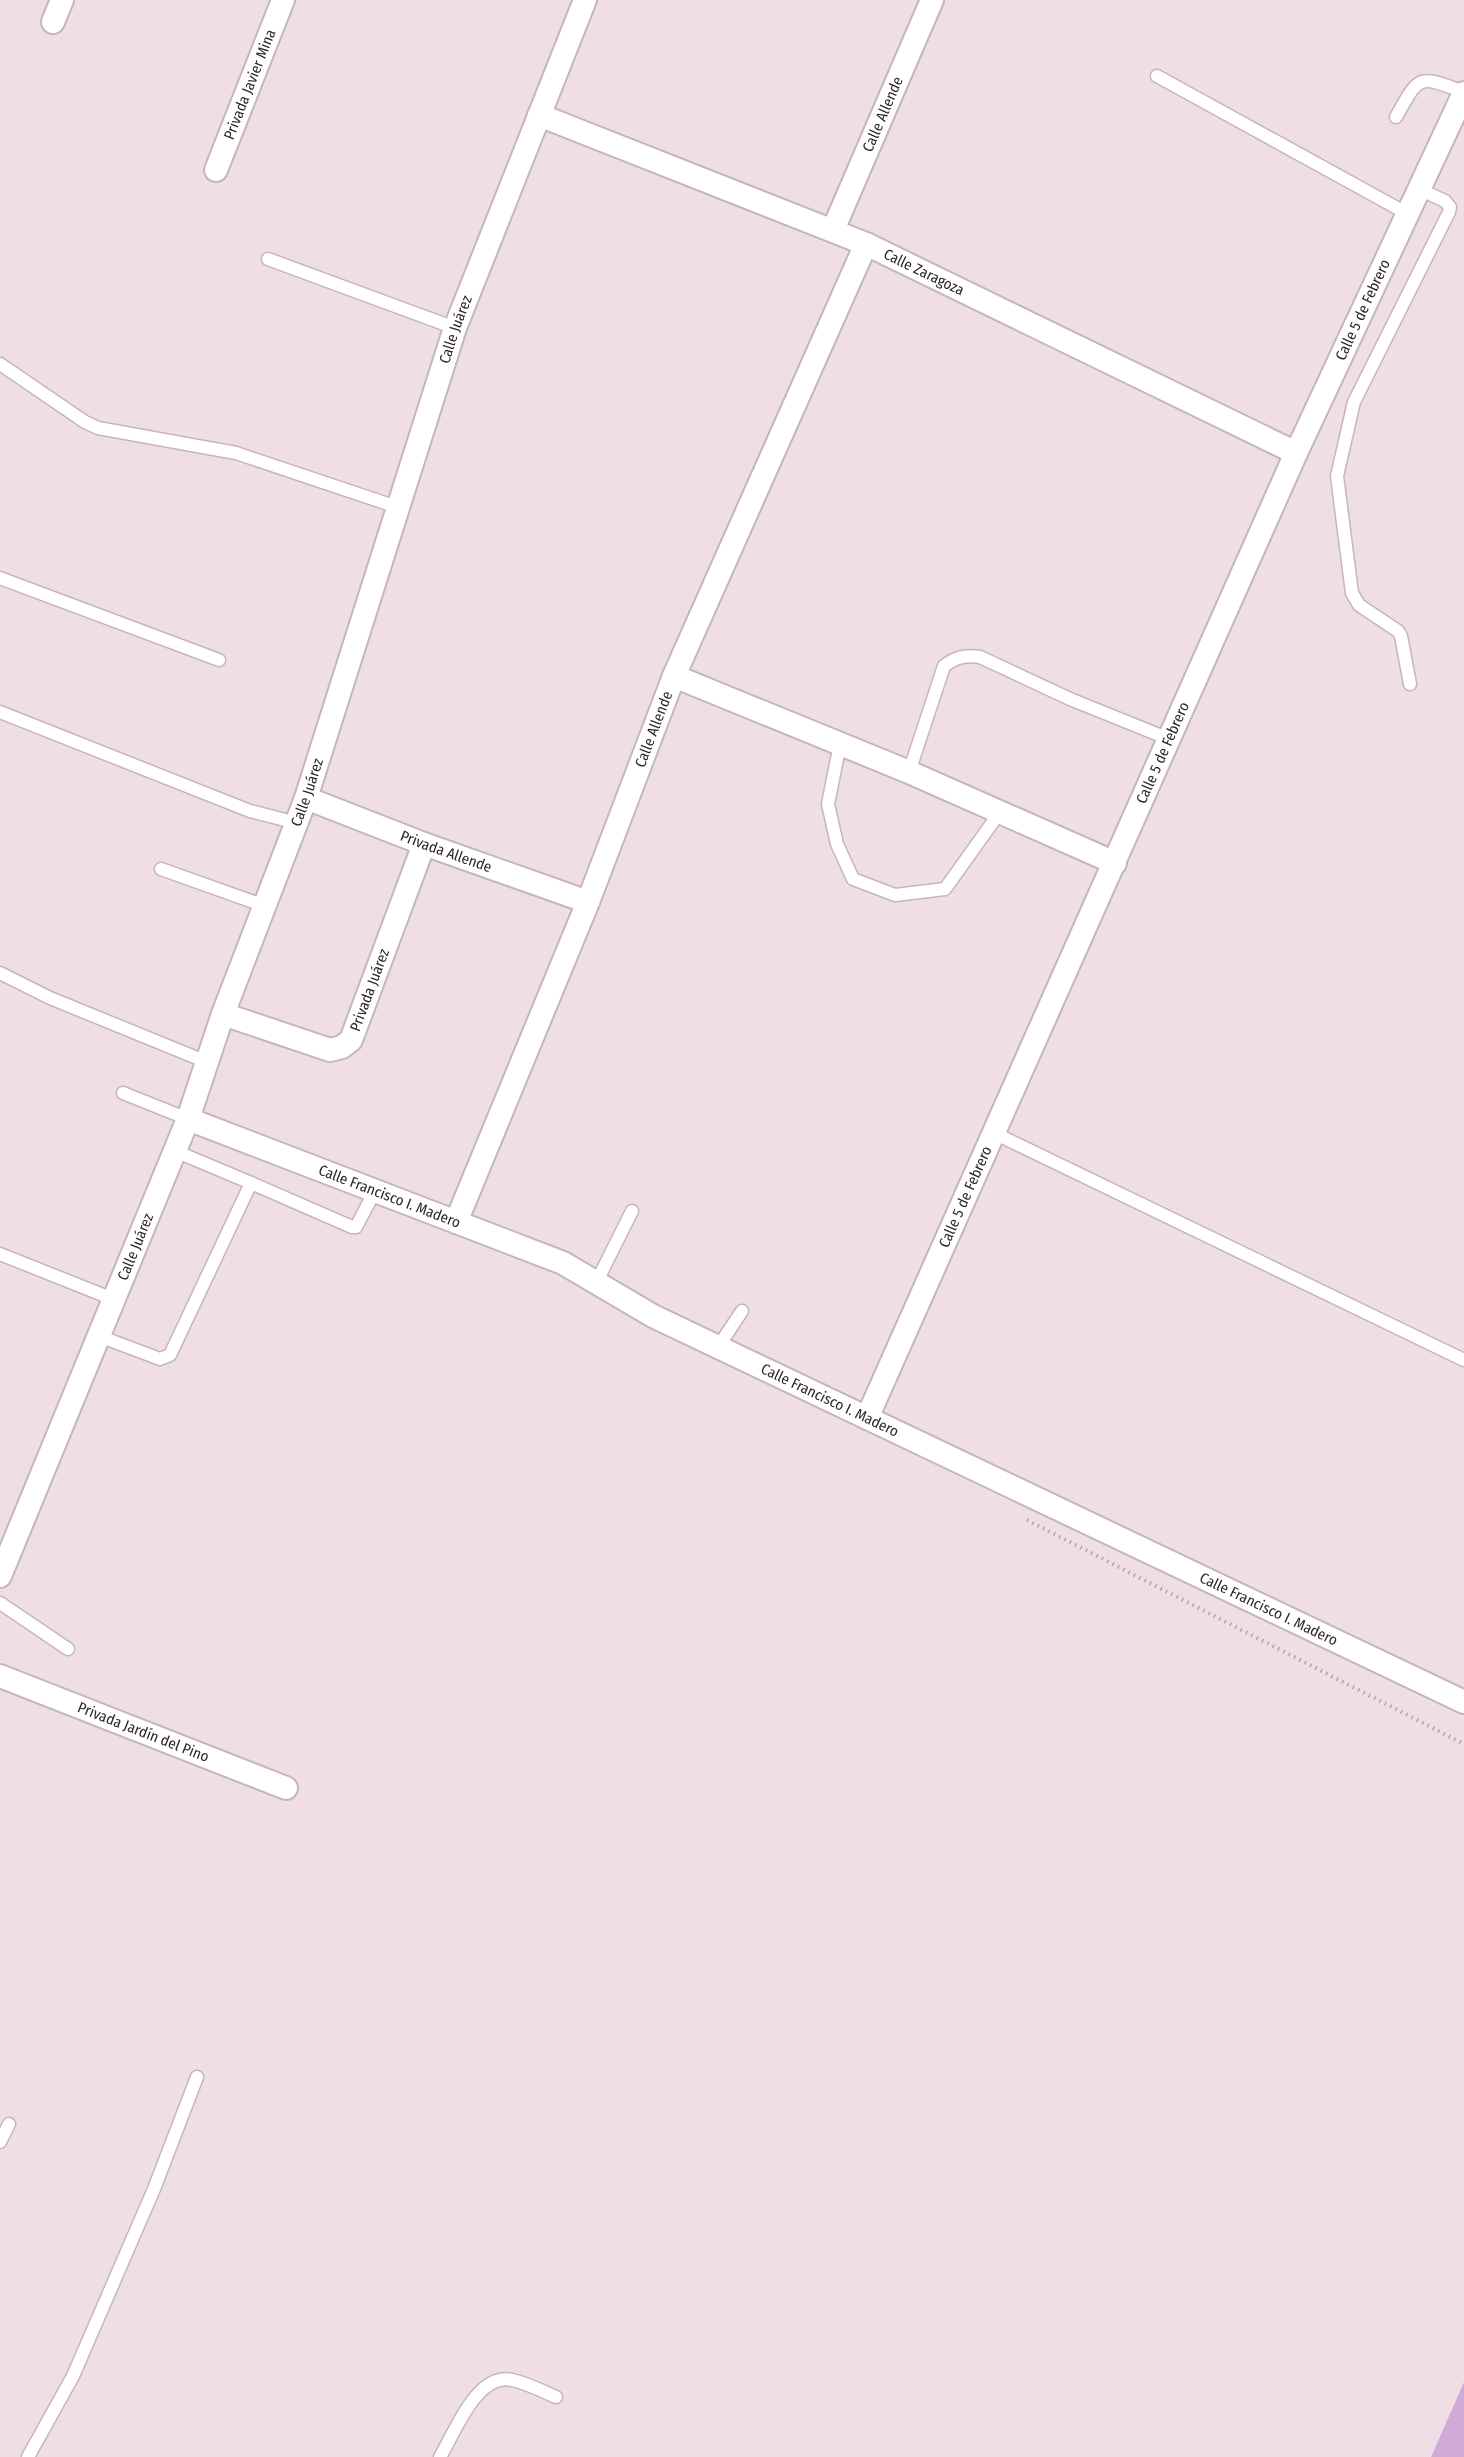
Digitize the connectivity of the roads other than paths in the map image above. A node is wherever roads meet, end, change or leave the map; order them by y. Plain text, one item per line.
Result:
1 (62, 0) edge
2 (283, 0) edge
3 (585, 0) edge
4 (932, 0) edge
5 (53, 22) dead end
6 (1157, 76) dead end
7 (1464, 92) edge
8 (539, 115) junction
9 (1396, 117) dead end
10 (216, 170) dead end
11 (1419, 189) junction
12 (1408, 214) junction
13 (833, 230) junction
14 (866, 244) junction
15 (268, 259) dead end
16 (455, 328) junction
17 (0, 364) edge
18 (1296, 453) junction
19 (398, 507) junction
20 (0, 578) edge
21 (219, 660) dead end
22 (675, 676) junction
23 (1410, 684) dead end
24 (0, 712) edge
25 (1169, 739) junction
26 (840, 744) junction
27 (909, 772) junction
28 (306, 798) junction
29 (1000, 812) junction
30 (297, 823) junction
31 (424, 844) junction
32 (1115, 863) junction
33 (161, 869) dead end
34 (588, 902) junction
35 (265, 906) junction
36 (0, 973) edge
37 (223, 1014) junction
38 (207, 1062) junction
39 (123, 1093) dead end
40 (188, 1119) junction
41 (994, 1133) junction
42 (175, 1151) junction
43 (250, 1183) junction
44 (375, 1191) junction
45 (632, 1211) dead end
46 (456, 1222) junction
47 (0, 1254) edge
48 (596, 1283) junction
49 (114, 1299) junction
50 (742, 1311) dead end
51 (99, 1336) junction
52 (718, 1347) junction
53 (1464, 1360) edge
54 (867, 1418) junction
55 (0, 1576) edge
56 (0, 1603) edge
57 (68, 1649) dead end
58 (0, 1676) edge
59 (1464, 1701) edge
60 (286, 1788) dead end
61 (197, 2077) dead end
62 (9, 2124) dead end
63 (0, 2142) edge
64 (556, 2397) dead end
65 (28, 2457) edge
66 (440, 2457) edge

1 - 5 street
2 - 10 street, Privada Javier Mina
3 - 8 street, Calle Juárez
4 - 13 street, Calle Allende
6 - 12 lane
7 - 9 lane
7 - 11 street, Calle 5 de Febrero
8 - 13 street, Calle Zaragoza
8 - 16 street, Calle Juárez
11 - 12 street, Calle 5 de Febrero
11 - 23 lane
12 - 18 street, Calle 5 de Febrero
13 - 14 street, Calle Zaragoza
14 - 18 street, Calle Zaragoza
14 - 22 street, Calle Allende
15 - 16 lane
16 - 19 street, Calle Juárez
17 - 19 lane
18 - 25 street, Calle 5 de Febrero
19 - 28 street, Calle Juárez
20 - 21 lane
22 - 26 street
22 - 34 street, Calle Allende
24 - 30 lane
25 - 27 lane
25 - 32 street, Calle 5 de Febrero
26 - 27 street
26 - 29 lane
27 - 29 street
28 - 30 street, Calle Juárez
28 - 31 street, Privada Allende
29 - 32 street
30 - 35 street, Calle Juárez
31 - 34 street, Privada Allende
31 - 37 street, Privada Juárez
32 - 41 street, Calle 5 de Febrero
33 - 35 lane
34 - 46 street, Calle Allende
35 - 37 street, Calle Juárez
36 - 38 lane
37 - 38 street, Calle Juárez
38 - 40 street, Calle Juárez
39 - 40 lane
40 - 42 street, Calle Juárez
40 - 44 street, Calle Francisco I. Madero
41 - 53 lane
41 - 54 street, Calle 5 de Febrero
42 - 43 lane
42 - 49 street, Calle Juárez
43 - 44 lane
43 - 51 lane
44 - 46 street, Calle Francisco I. Madero
45 - 48 lane
46 - 48 street, Calle Francisco I. Madero
47 - 49 lane
48 - 52 street, Calle Francisco I. Madero
49 - 51 street, Calle Juárez
50 - 52 lane
51 - 55 street, Calle Juárez
52 - 54 street, Calle Francisco I. Madero
54 - 59 street, Calle Francisco I. Madero
56 - 57 lane
58 - 60 street, Privada Jardín del Pino
61 - 65 lane
62 - 63 lane
64 - 66 lane

